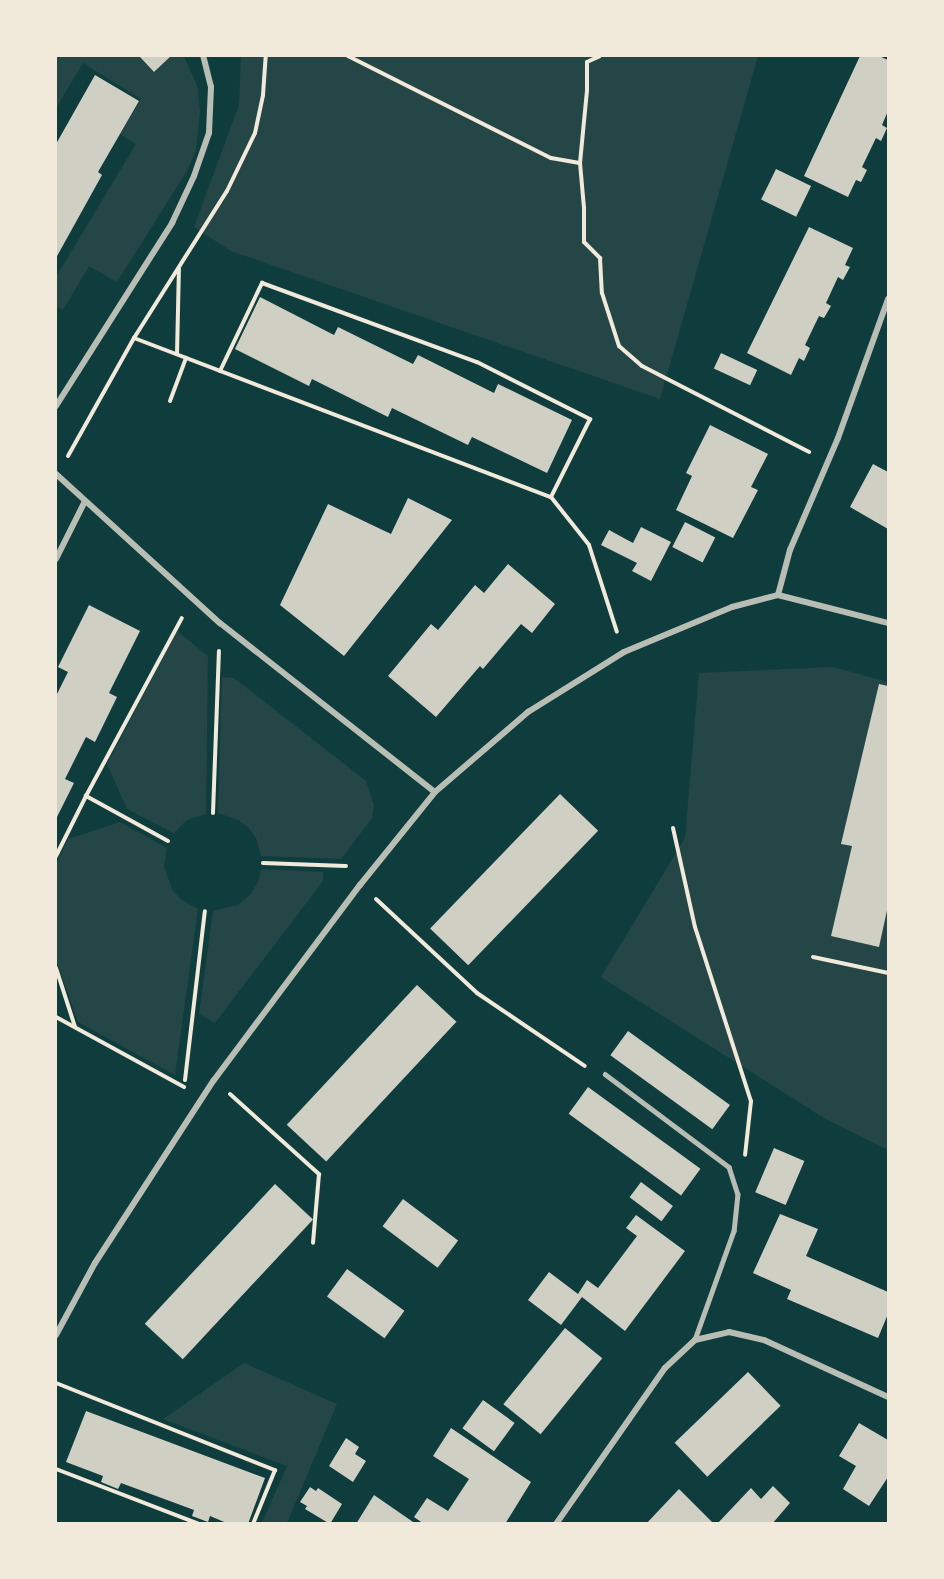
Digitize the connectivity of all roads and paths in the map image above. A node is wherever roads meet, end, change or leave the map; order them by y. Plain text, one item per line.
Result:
1 (203, 56) edge
2 (266, 56) edge
3 (348, 56) edge
4 (600, 56) edge
5 (580, 163) junction
6 (179, 266) junction
7 (888, 298) edge
8 (134, 339) junction
9 (177, 354) junction
10 (186, 358) junction
11 (220, 371) junction
12 (170, 401) dead end
13 (56, 406) edge
14 (828, 462) junction
15 (56, 474) edge
16 (551, 497) junction
17 (85, 501) junction
18 (56, 559) edge
19 (778, 595) junction
20 (192, 598) junction
21 (220, 623) junction
22 (888, 623) edge
23 (624, 652) junction
24 (435, 792) junction
25 (86, 796) junction
26 (213, 813) dead end
27 (673, 828) dead end
28 (168, 841) dead end
29 (56, 855) edge
30 (262, 863) dead end
31 (375, 867) junction
32 (360, 885) junction
33 (205, 911) dead end
34 (813, 957) dead end
35 (56, 968) edge
36 (888, 973) edge
37 (56, 1017) edge
38 (75, 1027) junction
39 (605, 1074) joint
40 (214, 1080) junction
41 (184, 1087) junction
42 (179, 1132) junction
43 (738, 1194) junction
44 (313, 1243) dead end
45 (56, 1335) edge
46 (695, 1340) junction
47 (56, 1383) edge
48 (888, 1397) edge
49 (56, 1469) edge
50 (199, 1524) edge
51 (253, 1524) edge
52 (556, 1524) edge

1 - 13 street
2 - 6 path
3 - 5 path
4 - 5 path
5 - 14 path
6 - 8 path
6 - 9 path
7 - 14 street
8 - 9 path
8 - 15 path
9 - 10 path
10 - 11 path
10 - 12 path
11 - 16 path
11 - 16 path
14 - 19 street
15 - 17 street
16 - 23 path
17 - 18 street
17 - 20 street
19 - 22 street
19 - 23 street
20 - 21 street
20 - 25 path
21 - 24 street
21 - 26 path
23 - 24 street
24 - 31 street
25 - 28 path
25 - 29 path
27 - 43 path
30 - 31 path
31 - 32 street
32 - 39 path
32 - 40 street
33 - 41 path
34 - 36 path
35 - 38 path
37 - 38 path
38 - 41 path
39 - 43 lane
40 - 42 street
40 - 44 path
41 - 42 path
42 - 45 street
43 - 46 lane
46 - 48 street
46 - 52 street
47 - 51 path
49 - 50 path

